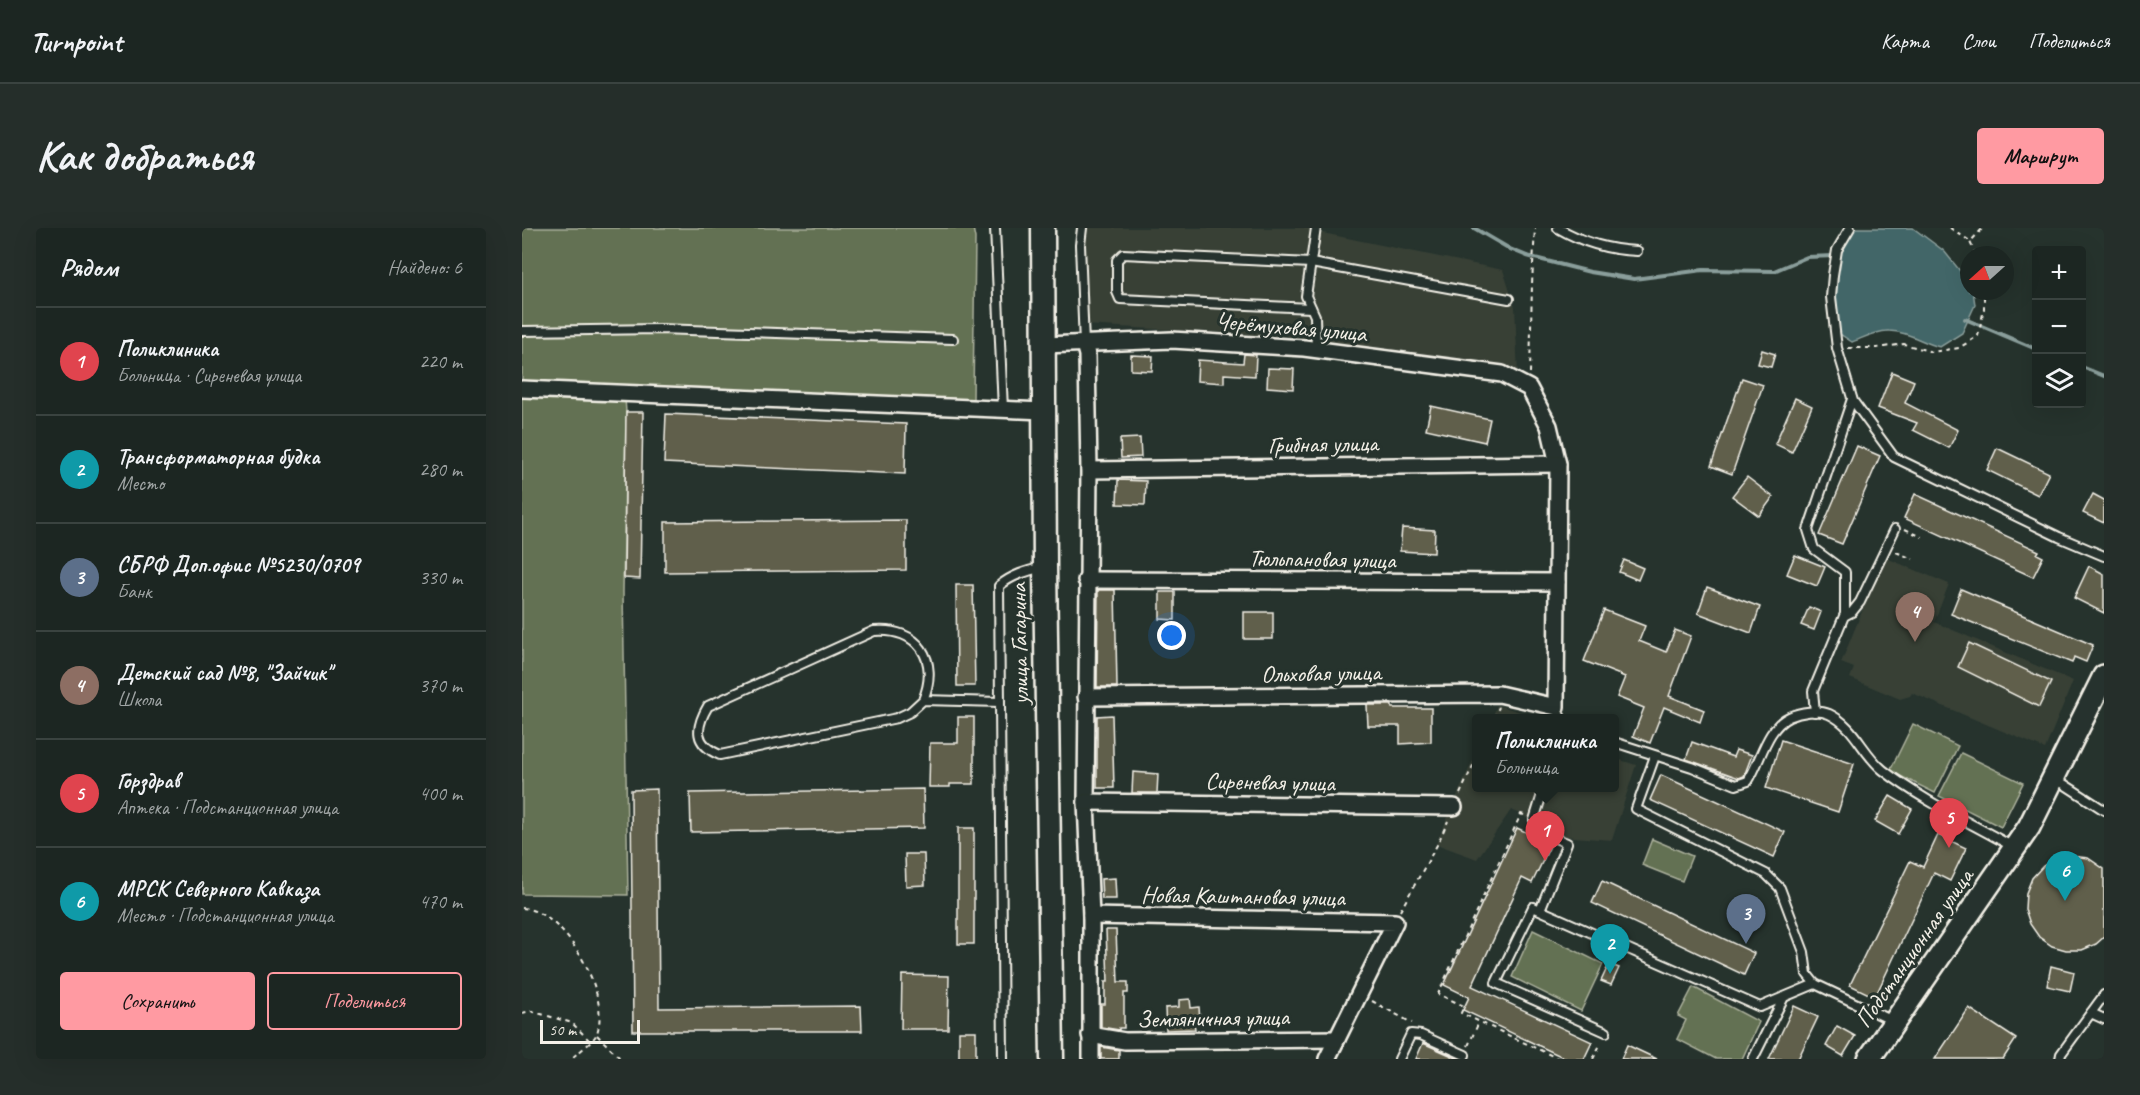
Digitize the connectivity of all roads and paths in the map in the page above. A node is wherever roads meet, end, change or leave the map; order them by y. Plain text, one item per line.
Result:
1 (995, 228) edge
2 (1043, 228) edge
3 (1082, 228) edge
4 (1316, 228) edge
5 (1535, 228) edge
6 (1558, 228) edge
7 (1950, 228) edge
8 (1983, 228) edge
9 (1848, 229) edge
10 (1970, 241) junction
11 (1972, 246) edge
12 (1637, 251) dead end
13 (1311, 263) junction
14 (1509, 300) dead end
15 (1983, 300) edge
16 (1311, 308) junction
17 (522, 331) edge
18 (953, 339) dead end
19 (1084, 344) junction
20 (1044, 345) junction
21 (1837, 348) junction
22 (1316, 350) junction
23 (1529, 388) junction
24 (522, 389) edge
25 (1852, 399) junction
26 (1003, 410) junction
27 (1044, 411) junction
28 (1558, 464) junction
29 (1089, 470) junction
30 (1896, 527) joint
31 (1922, 537) dead end
32 (1885, 548) junction
33 (2104, 556) edge
34 (1913, 559) dead end
35 (1045, 567) junction
36 (1086, 580) junction
37 (1557, 582) junction
38 (1845, 615) junction
39 (2104, 676) edge
40 (1086, 697) junction
41 (923, 699) junction
42 (1000, 702) junction
43 (1815, 712) junction
44 (1558, 713) edge
45 (1619, 744) edge
46 (1655, 756) junction
47 (1472, 768) edge
48 (2054, 778) junction
49 (1543, 792) edge
50 (1086, 802) junction
51 (1454, 807) junction
52 (2104, 810) edge
53 (1534, 820) junction
54 (2014, 848) junction
55 (1533, 907) junction
56 (522, 908) edge
57 (1091, 916) junction
58 (1395, 921) junction
59 (1815, 984) junction
60 (1359, 994) junction
61 (2104, 995) edge
62 (1783, 999) junction
63 (522, 1013) edge
64 (2091, 1013) junction
65 (2104, 1019) edge
66 (1895, 1021) junction
67 (1479, 1022) junction
68 (1606, 1032) joint
69 (1411, 1034) junction
70 (597, 1035) junction
71 (1090, 1035) junction
72 (1337, 1039) junction
73 (590, 1041) junction
74 (1465, 1055) joint
75 (571, 1059) edge
76 (621, 1059) edge
77 (1003, 1059) edge
78 (1052, 1059) edge
79 (1091, 1059) edge
80 (1328, 1059) edge
81 (1399, 1059) edge
82 (1559, 1059) edge
83 (1593, 1059) edge
84 (1753, 1059) edge
85 (1869, 1059) edge
86 (2060, 1059) edge

1 - 26 lane
2 - 20 main road, улица Гагарина
3 - 19 lane
4 - 13 lane
5 - 23 path
6 - 12 lane
7 - 10 path
8 - 10 path
9 - 21 lane
10 - 11 path
13 - 14 lane
13 - 16 lane
13 - 16 lane
15 - 21 path
16 - 22 lane
17 - 18 lane
19 - 20 street, Черёмуховая улица
19 - 22 street, Черёмуховая улица
19 - 29 street
20 - 27 main road, улица Гагарина
21 - 25 lane
22 - 23 street, Черёмуховая улица
23 - 28 street
24 - 26 street
25 - 33 lane
25 - 38 lane
26 - 27 street
27 - 35 main road, улица Гагарина
28 - 29 street, Грибная улица
28 - 37 street
29 - 36 street
30 - 31 path
30 - 32 lane
32 - 34 path
32 - 38 lane
35 - 42 lane
35 - 78 main road, улица Гагарина
36 - 37 street, Тюльпановая улица
36 - 40 street
37 - 44 street
38 - 43 lane
39 - 48 street, Подстанционная улица
40 - 44 street, Ольховая улица
40 - 50 street
41 - 41 lane
41 - 42 lane
42 - 77 lane
43 - 46 lane
43 - 54 lane
45 - 46 lane
46 - 59 lane
47 - 51 path
48 - 52 lane
48 - 54 street, Подстанционная улица
49 - 53 lane
50 - 51 street, Сиреневая улица
50 - 57 street
51 - 58 path
53 - 55 lane
53 - 67 path
54 - 66 street, Подстанционная улица
55 - 62 lane
55 - 68 lane
56 - 70 path
57 - 58 street, Новая Каштановая улица
57 - 71 street
58 - 60 street
59 - 62 lane
59 - 66 lane
60 - 69 path
60 - 72 street
61 - 64 lane
62 - 84 lane
63 - 73 path
64 - 65 lane
64 - 86 lane
66 - 85 street, Подстанционная улица
67 - 74 path
67 - 82 path
68 - 83 path
69 - 74 lane
69 - 81 lane
70 - 73 path
70 - 76 path
71 - 72 street, Земляничная улица
71 - 79 street
72 - 80 street
73 - 75 path

